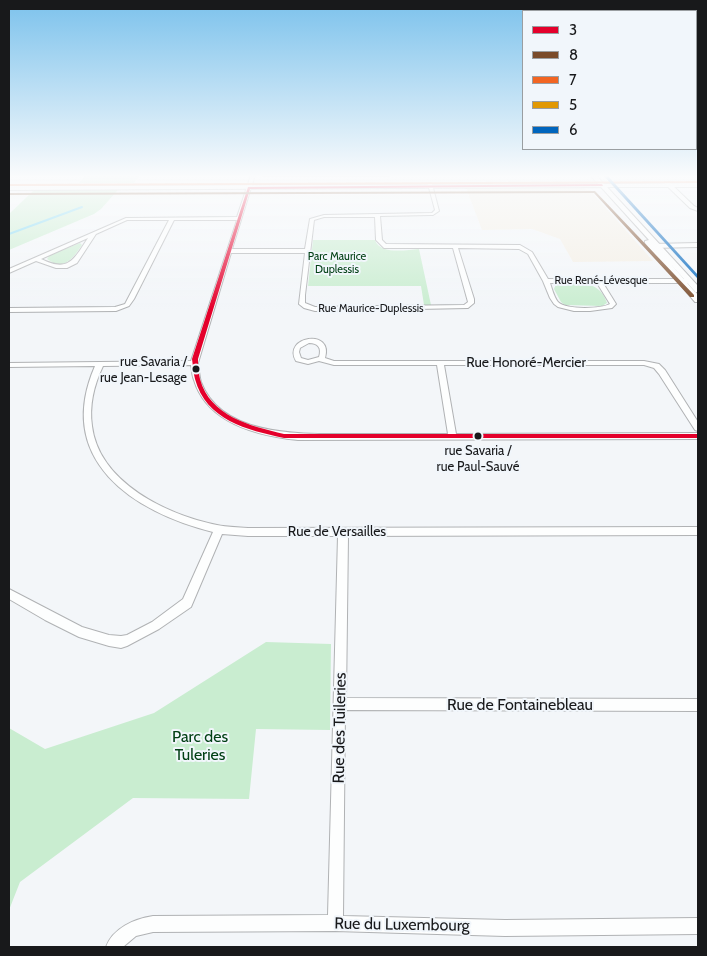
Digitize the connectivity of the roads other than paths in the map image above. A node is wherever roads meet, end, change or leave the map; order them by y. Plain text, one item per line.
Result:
1 (125, 220) edge
2 (172, 220) edge
3 (240, 220) edge
4 (312, 220) edge
5 (377, 220) edge
6 (626, 220) edge
7 (634, 220) edge
8 (94, 233) junction
9 (698, 245) edge
10 (651, 246) junction
11 (660, 246) junction
12 (455, 247) junction
13 (230, 251) junction
14 (307, 251) junction
15 (36, 259) junction
16 (9, 271) edge
17 (690, 280) junction
18 (546, 281) junction
19 (599, 281) junction
20 (681, 281) junction
21 (698, 290) edge
22 (698, 300) edge
23 (9, 310) edge
24 (320, 358) dead end
25 (194, 363) junction
26 (440, 363) junction
27 (100, 364) junction
28 (9, 365) edge
29 (698, 428) edge
30 (698, 436) edge
31 (453, 437) junction
32 (219, 530) junction
33 (698, 531) edge
34 (343, 532) junction
35 (9, 594) edge
36 (341, 704) junction
37 (698, 705) edge
38 (335, 923) junction
39 (698, 926) edge
40 (114, 947) edge

1 - 8 street
2 - 23 street
3 - 13 street
4 - 14 street, Rue Maurice-Duplessis
5 - 12 street, Rue René-Lévesque
6 - 10 street
7 - 11 street
8 - 15 street
8 - 15 street
9 - 11 street
10 - 11 street
10 - 20 street
11 - 17 street
12 - 14 street, Rue Maurice-Duplessis
12 - 18 street, Rue René-Lévesque
13 - 14 street
13 - 25 street
15 - 16 street
17 - 20 street, Rue René-Lévesque
17 - 21 street
18 - 19 street, Rue René-Lévesque
18 - 19 street
19 - 20 street, Rue René-Lévesque
20 - 22 street
24 - 26 street, Rue Honoré-Mercier
25 - 27 street
25 - 31 street
26 - 29 street, Rue Honoré-Mercier
26 - 31 street
27 - 28 street
27 - 32 street, Rue de Versailles
30 - 31 street
32 - 34 street, Rue de Versailles
32 - 35 street
33 - 34 street, Rue de Versailles
34 - 36 street, Rue des Tuileries
36 - 37 street, Rue de Fontainebleau
36 - 38 street, Rue des Tuileries
38 - 39 street, Rue du Luxembourg
38 - 40 street, Rue du Luxembourg

